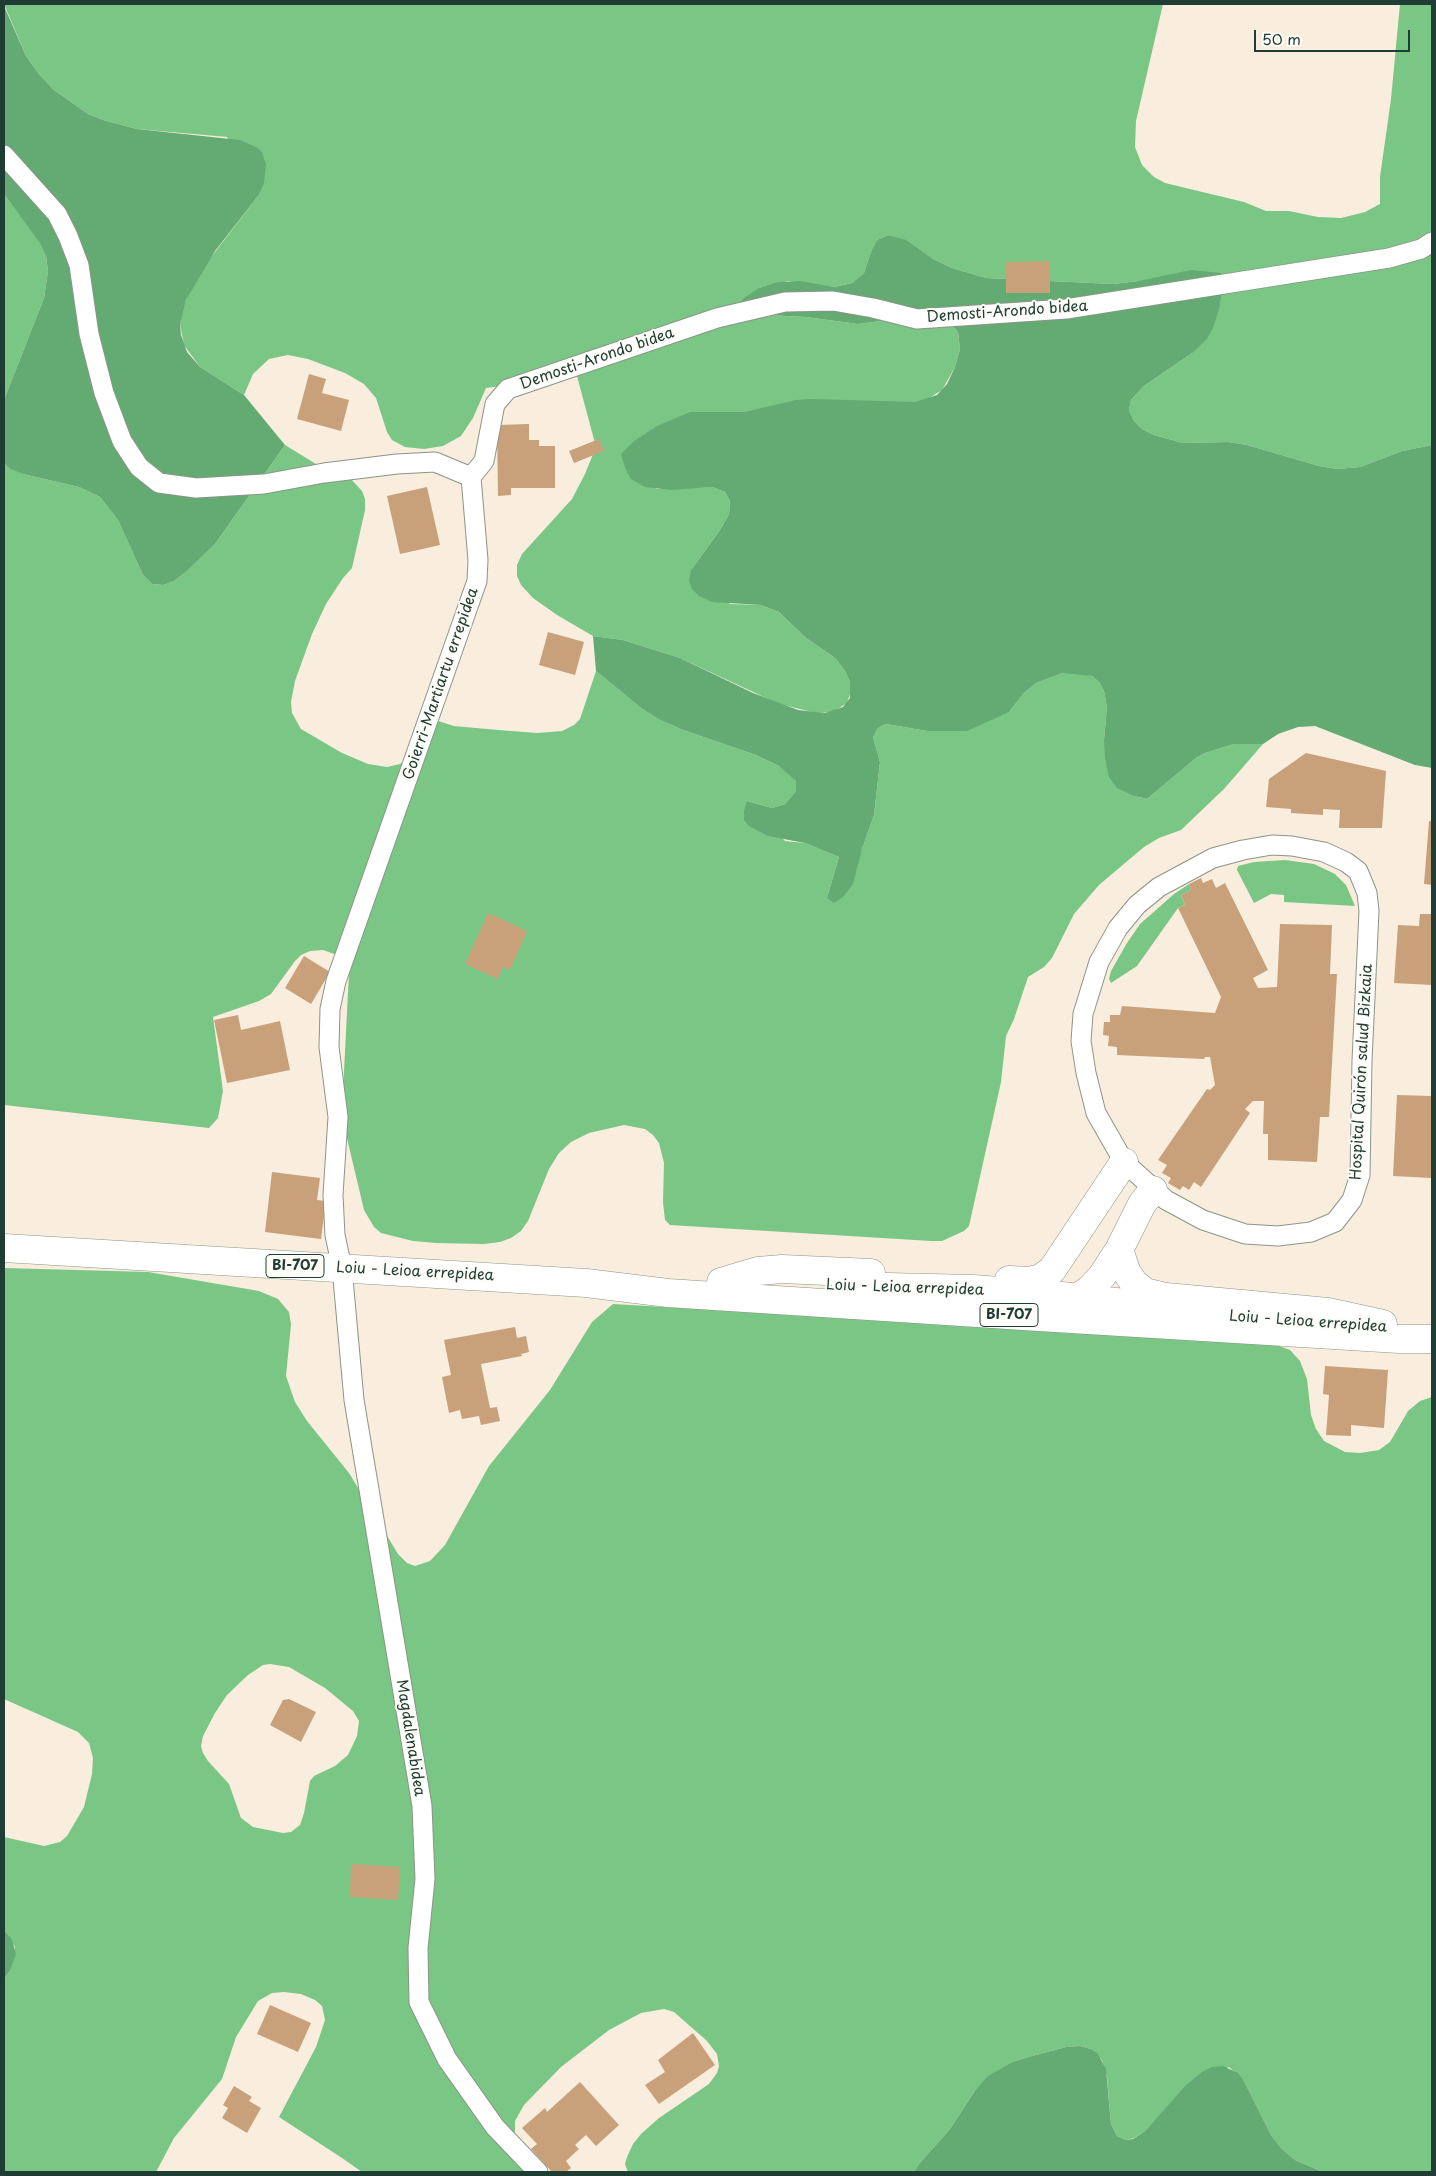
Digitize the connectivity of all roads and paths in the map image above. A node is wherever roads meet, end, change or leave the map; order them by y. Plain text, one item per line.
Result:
1 (4, 155) edge
2 (1432, 242) edge
3 (471, 477) junction
4 (1124, 1162) junction
5 (1153, 1190) junction
6 (1095, 1204) junction
7 (1123, 1241) junction
8 (4, 1248) edge
9 (342, 1268) junction
10 (721, 1282) junction
11 (586, 1283) junction
12 (1079, 1298) junction
13 (850, 1304) junction
14 (1397, 1327) junction
15 (1432, 1332) edge
16 (1432, 1339) edge
17 (538, 2172) edge

1 - 3 street
2 - 3 street, Demosti-Arondo bidea
3 - 9 street, Goierri-Martiartu errepidea
4 - 5 street, Hospital Quirón salud Bizkaia
4 - 5 street, Hospital Quirón salud Bizkaia
4 - 6 main road
5 - 7 main road
6 - 7 main road
6 - 10 main road
7 - 12 main road
7 - 14 main road
8 - 9 main road, Loiu - Leioa errepidea / BI-707
9 - 11 main road, Loiu - Leioa errepidea / BI-707
9 - 17 street, Magdalenabidea
10 - 11 main road, Loiu - Leioa errepidea / BI-707
10 - 12 main road, Loiu - Leioa errepidea / BI-707
11 - 13 main road, Loiu - Leioa errepidea / BI-707
12 - 13 main road
12 - 14 main road, Loiu - Leioa errepidea / BI-707
13 - 16 main road, Loiu - Leioa errepidea / BI-707
14 - 15 main road, Loiu - Leioa errepidea / BI-707

